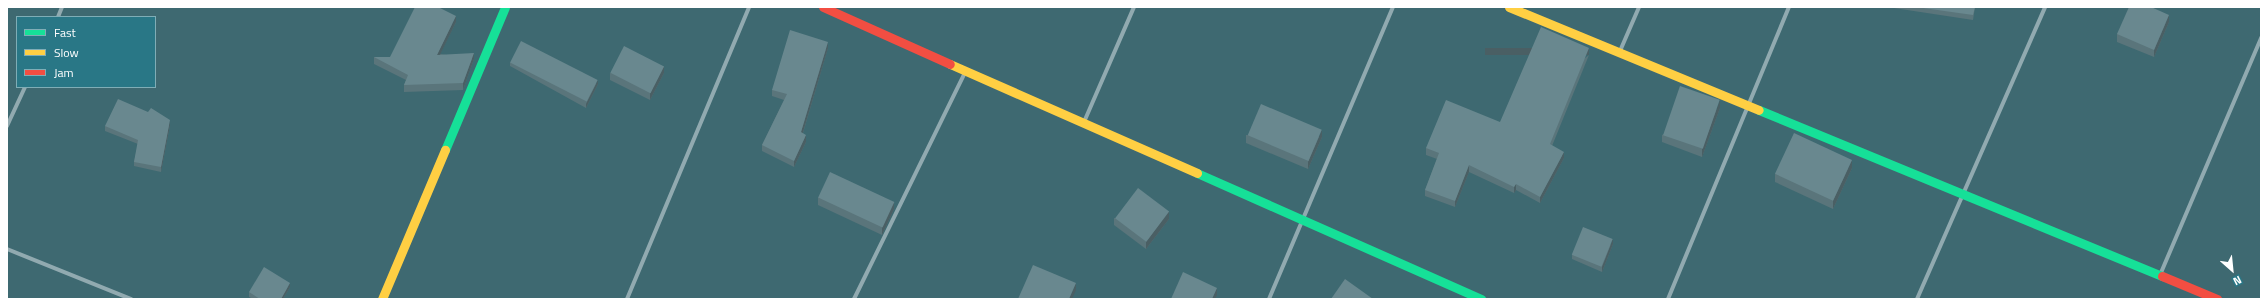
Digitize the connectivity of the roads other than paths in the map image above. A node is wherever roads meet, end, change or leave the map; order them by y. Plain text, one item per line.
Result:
1 (505, 7) edge
2 (749, 7) edge
3 (823, 7) edge
4 (1134, 7) edge
5 (1392, 7) edge
6 (1509, 7) edge
7 (1639, 7) edge
8 (1790, 7) edge
9 (2045, 7) edge
10 (2261, 38) edge
11 (1620, 51) junction
12 (965, 72) junction
13 (25, 88) edge
14 (1748, 105) junction
15 (1084, 123) junction
16 (7, 126) edge
17 (1963, 196) junction
18 (1299, 221) junction
19 (7, 250) edge
20 (2160, 275) junction
21 (131, 299) edge
22 (382, 299) edge
23 (627, 299) edge
24 (854, 299) edge
25 (1269, 299) edge
26 (1481, 299) edge
27 (1668, 299) edge
28 (1917, 299) edge
29 (2217, 299) edge

1 - 22 street
2 - 23 street
3 - 12 street
4 - 15 street
5 - 18 street
6 - 11 street
7 - 11 street
8 - 14 street
9 - 17 street
10 - 20 street
11 - 14 street
12 - 15 street
12 - 24 street
13 - 16 street
14 - 17 street
14 - 27 street
15 - 18 street
17 - 20 street
17 - 28 street
18 - 25 street
18 - 26 street
19 - 21 street
20 - 29 street

